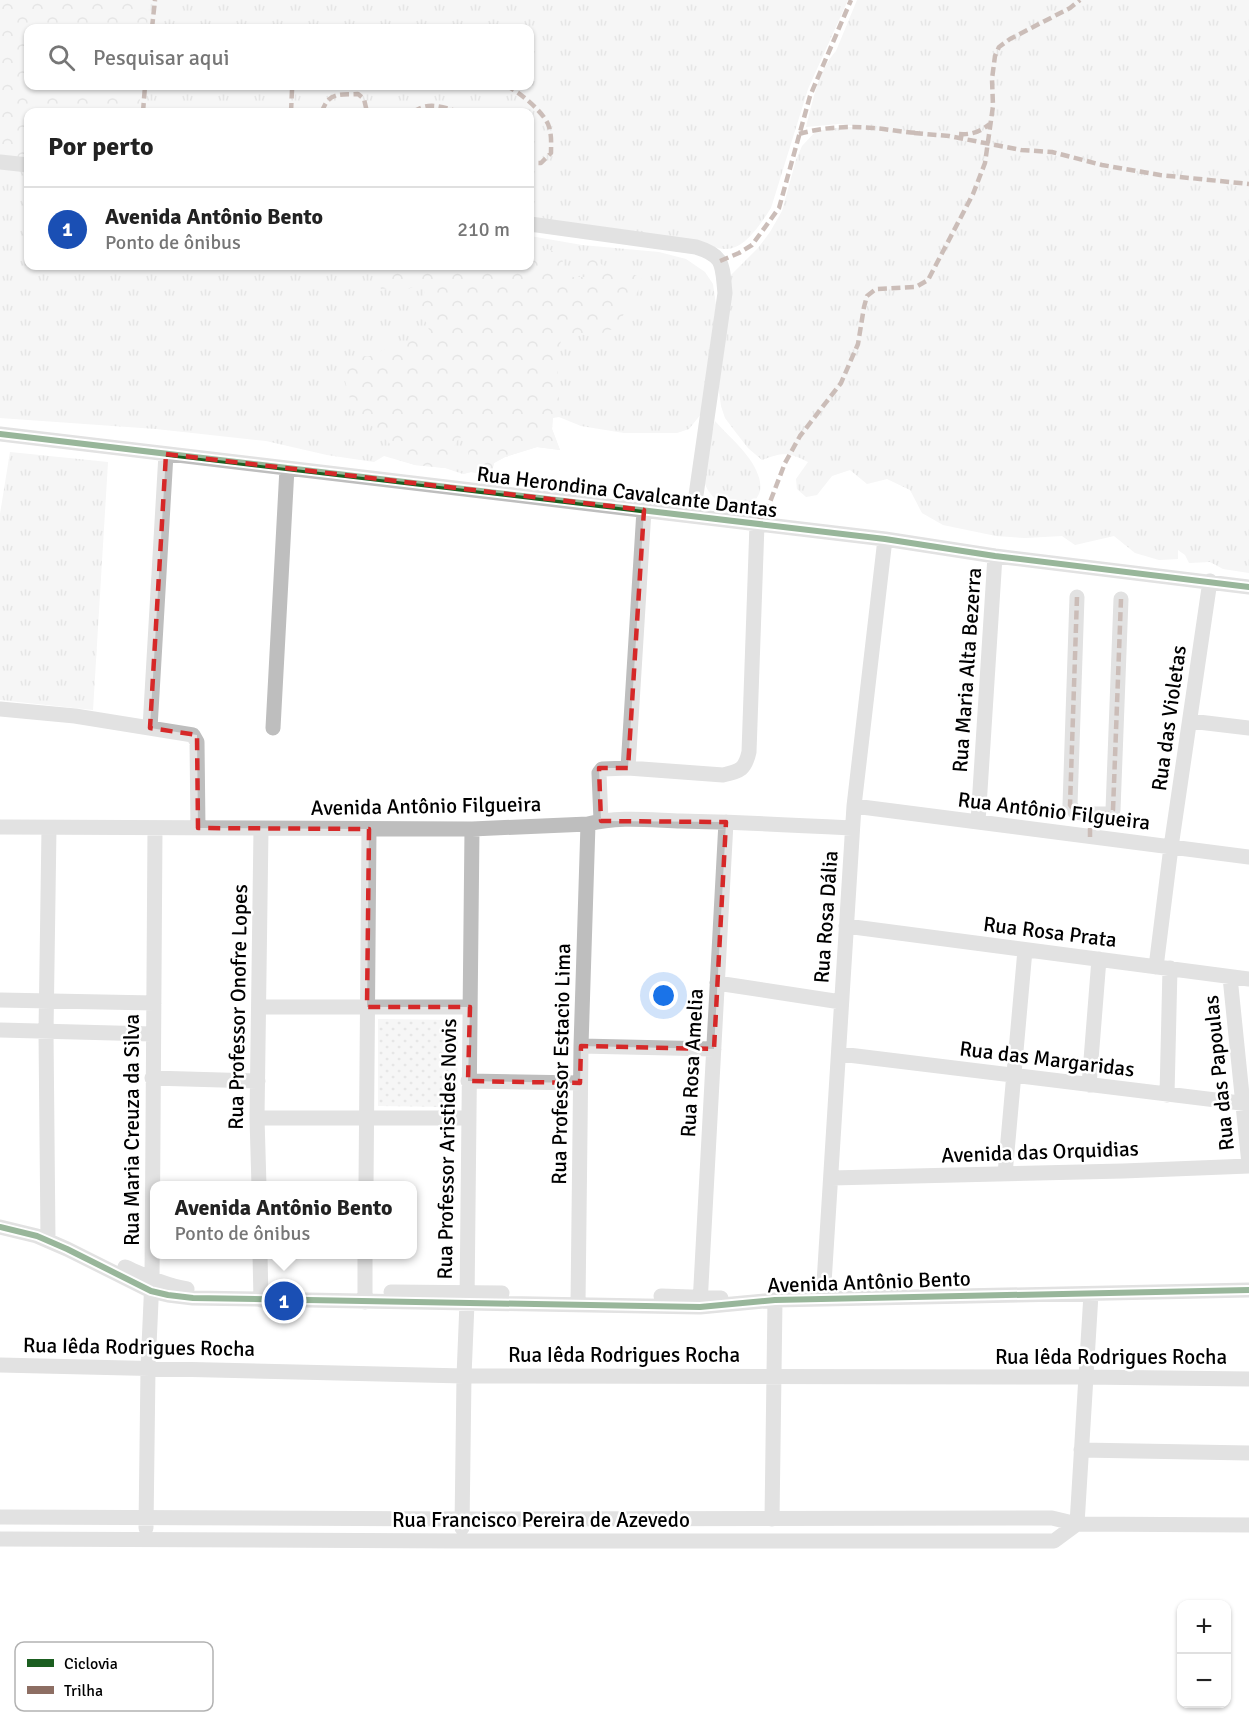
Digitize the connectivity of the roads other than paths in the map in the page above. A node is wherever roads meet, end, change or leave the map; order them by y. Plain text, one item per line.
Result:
1 (0, 162) edge
2 (24, 165) edge
3 (534, 225) edge
4 (0, 434) edge
5 (166, 454) junction
6 (287, 468) junction
7 (644, 510) junction
8 (693, 516) junction
9 (757, 524) junction
10 (885, 539) junction
11 (995, 556) junction
12 (1210, 581) junction
13 (1249, 587) edge
14 (1077, 597) dead end
15 (1121, 599) dead end
16 (0, 709) edge
17 (1190, 721) junction
18 (150, 728) junction
19 (273, 728) dead end
20 (1249, 728) edge
21 (628, 768) junction
22 (854, 806) junction
23 (1090, 814) junction
24 (595, 822) junction
25 (726, 822) junction
26 (978, 822) junction
27 (0, 828) edge
28 (49, 828) junction
29 (155, 828) junction
30 (198, 828) junction
31 (852, 828) junction
32 (261, 829) junction
33 (369, 829) junction
34 (472, 830) junction
35 (1090, 837) junction
36 (1171, 847) junction
37 (1249, 857) edge
38 (846, 926) junction
39 (1025, 950) junction
40 (1099, 959) junction
41 (1163, 968) junction
42 (1230, 976) junction
43 (1249, 979) edge
44 (717, 983) junction
45 (0, 1000) edge
46 (47, 1001) junction
47 (842, 1002) junction
48 (154, 1003) junction
49 (259, 1007) junction
50 (367, 1007) junction
51 (470, 1007) junction
52 (0, 1030) edge
53 (46, 1032) junction
54 (152, 1034) junction
55 (581, 1046) junction
56 (714, 1049) junction
57 (840, 1054) junction
58 (1013, 1075) junction
59 (152, 1078) junction
60 (258, 1081) junction
61 (468, 1081) junction
62 (580, 1083) junction
63 (1089, 1084) junction
64 (1167, 1095) junction
65 (1246, 1111) edge
66 (257, 1118) junction
67 (366, 1118) junction
68 (468, 1118) junction
69 (1249, 1165) edge
70 (1005, 1174) junction
71 (831, 1178) junction
72 (152, 1181) edge
73 (259, 1181) edge
74 (366, 1181) edge
75 (0, 1217) edge
76 (0, 1227) edge
77 (48, 1235) junction
78 (151, 1259) edge
79 (260, 1259) edge
80 (365, 1259) edge
81 (151, 1285) junction
82 (1249, 1290) edge
83 (1091, 1293) junction
84 (261, 1295) junction
85 (365, 1297) junction
86 (467, 1298) junction
87 (823, 1299) junction
88 (578, 1300) junction
89 (775, 1300) junction
90 (700, 1302) junction
91 (0, 1365) edge
92 (148, 1368) junction
93 (464, 1376) junction
94 (774, 1377) junction
95 (1084, 1377) junction
96 (1249, 1378) edge
97 (1081, 1450) junction
98 (1249, 1454) edge
99 (0, 1517) edge
100 (16, 1517) junction
101 (146, 1518) junction
102 (772, 1519) junction
103 (462, 1520) junction
104 (1077, 1524) junction
105 (1249, 1525) edge
106 (8, 1539) edge
107 (146, 1540) junction
108 (462, 1541) junction

1 - 2 street
3 - 8 street
4 - 5 street, Rua Herondina Cavalcante Dantas
5 - 6 street, Rua Herondina Cavalcante Dantas
5 - 18 street
6 - 7 street, Rua Herondina Cavalcante Dantas
6 - 19 street
7 - 8 street, Rua Herondina Cavalcante Dantas
7 - 21 street
8 - 9 street, Rua Herondina Cavalcante Dantas
9 - 10 street, Rua Herondina Cavalcante Dantas
9 - 21 street
10 - 11 street, Rua Herondina Cavalcante Dantas
10 - 22 street, Rua Rosa Dália
11 - 12 street, Rua Herondina Cavalcante Dantas
11 - 26 street, Rua Maria Alta Bezerra
12 - 13 street, Rua Herondina Cavalcante Dantas
12 - 17 street, Rua das Violetas
14 - 23 street
15 - 23 street
16 - 18 street
17 - 20 street
17 - 36 street, Rua das Violetas
18 - 30 street
21 - 24 street, Rua Professor Estacio Lima
22 - 26 street, Rua Antônio Filgueira
22 - 31 street, Rua Rosa Dália
23 - 35 street
24 - 25 street, Avenida Antônio Filgueira
24 - 34 street, Avenida Antônio Filgueira
24 - 55 street, Rua Professor Estacio Lima
25 - 31 street, Avenida Antônio Filgueira
25 - 44 street, Rua Rosa Amelia
26 - 35 street, Rua Antônio Filgueira
27 - 28 street, Avenida Antônio Filgueira
28 - 29 street, Avenida Antônio Filgueira
28 - 46 street
29 - 30 street, Avenida Antônio Filgueira
29 - 48 street, Rua Maria Creuza da Silva
30 - 32 street, Avenida Antônio Filgueira
31 - 38 street, Rua Rosa Dália
32 - 33 street, Avenida Antônio Filgueira
32 - 49 street, Rua Professor Onofre Lopes
33 - 34 street, Avenida Antônio Filgueira
33 - 50 street
34 - 51 street, Rua Professor Aristides Novis
35 - 36 street, Rua Antônio Filgueira
36 - 37 street, Rua Antônio Filgueira
36 - 41 street, Rua das Violetas
38 - 39 street, Rua Rosa Prata
38 - 47 street, Rua Rosa Dália
39 - 40 street, Rua Rosa Prata
39 - 58 street
40 - 41 street, Rua Rosa Prata
40 - 63 street
41 - 42 street, Rua Rosa Prata
41 - 64 street, Rua das Violetas
42 - 43 street, Rua Rosa Prata
42 - 65 street, Rua das Papoulas
44 - 47 street
44 - 56 street, Rua Rosa Amelia
45 - 46 street
46 - 48 street
46 - 53 street
47 - 57 street, Rua Rosa Dália
48 - 54 street, Rua Maria Creuza da Silva
49 - 50 street
49 - 60 street, Rua Professor Onofre Lopes
50 - 51 street
50 - 67 street
51 - 61 street, Rua Professor Aristides Novis
52 - 53 street
53 - 54 street
53 - 77 street
54 - 59 street, Rua Maria Creuza da Silva
55 - 56 street
55 - 62 street, Rua Professor Estacio Lima
56 - 90 street, Rua Rosa Amelia
57 - 58 street, Rua das Margaridas
57 - 71 street, Rua Rosa Dália
58 - 63 street, Rua das Margaridas
58 - 70 street
59 - 60 street
59 - 72 street, Rua Maria Creuza da Silva
60 - 66 street, Rua Professor Onofre Lopes
61 - 62 street
61 - 68 street, Rua Professor Aristides Novis
62 - 88 street, Rua Professor Estacio Lima
63 - 64 street, Rua das Margaridas
64 - 65 street, Rua das Margaridas
65 - 69 street, Rua das Papoulas
66 - 67 street
66 - 73 street, Rua Professor Onofre Lopes
67 - 68 street
67 - 74 street
68 - 86 street, Rua Professor Aristides Novis
69 - 70 street, Avenida das Orquidias
70 - 71 street, Avenida das Orquidias
71 - 87 street, Rua Rosa Dália
75 - 77 street, Avenida Antônio Bento
76 - 77 street, Avenida Antônio Bento
77 - 81 street, Avenida Antônio Bento
78 - 81 street, Rua Maria Creuza da Silva
79 - 84 street
80 - 85 street
81 - 84 street, Avenida Antônio Bento
81 - 92 street, Rua Maria Creuza da Silva
82 - 83 street, Avenida Antônio Bento
83 - 87 street, Avenida Antônio Bento
83 - 95 street
84 - 85 street, Avenida Antônio Bento
85 - 86 street, Avenida Antônio Bento
86 - 88 street, Avenida Antônio Bento
86 - 93 street, Rua Professor Aristides Novis
87 - 89 street, Avenida Antônio Bento
88 - 90 street, Avenida Antônio Bento
89 - 90 street, Avenida Antônio Bento
89 - 94 street
91 - 92 street, Rua Iêda Rodrigues Rocha
92 - 93 street, Rua Iêda Rodrigues Rocha
92 - 101 street, Rua Maria Creuza da Silva
93 - 94 street, Rua Iêda Rodrigues Rocha
93 - 103 street, Rua Professor Aristides Novis
94 - 95 street, Rua Iêda Rodrigues Rocha
94 - 102 street
95 - 96 street, Rua Iêda Rodrigues Rocha
95 - 97 street
97 - 98 street
97 - 104 street
99 - 100 street, Rua Francisco Pereira de Azevedo
100 - 101 street, Rua Francisco Pereira de Azevedo
100 - 106 street
101 - 103 street, Rua Francisco Pereira de Azevedo
101 - 107 street, Rua Maria Creuza da Silva
102 - 103 street, Rua Francisco Pereira de Azevedo
102 - 104 street, Rua Francisco Pereira de Azevedo
103 - 108 street, Rua Professor Aristides Novis
104 - 105 street, Rua Francisco Pereira de Azevedo
104 - 108 street, Rua Francisco Pereira de Azevedo
106 - 107 street, Rua Francisco Pereira de Azevedo
107 - 108 street, Rua Francisco Pereira de Azevedo

